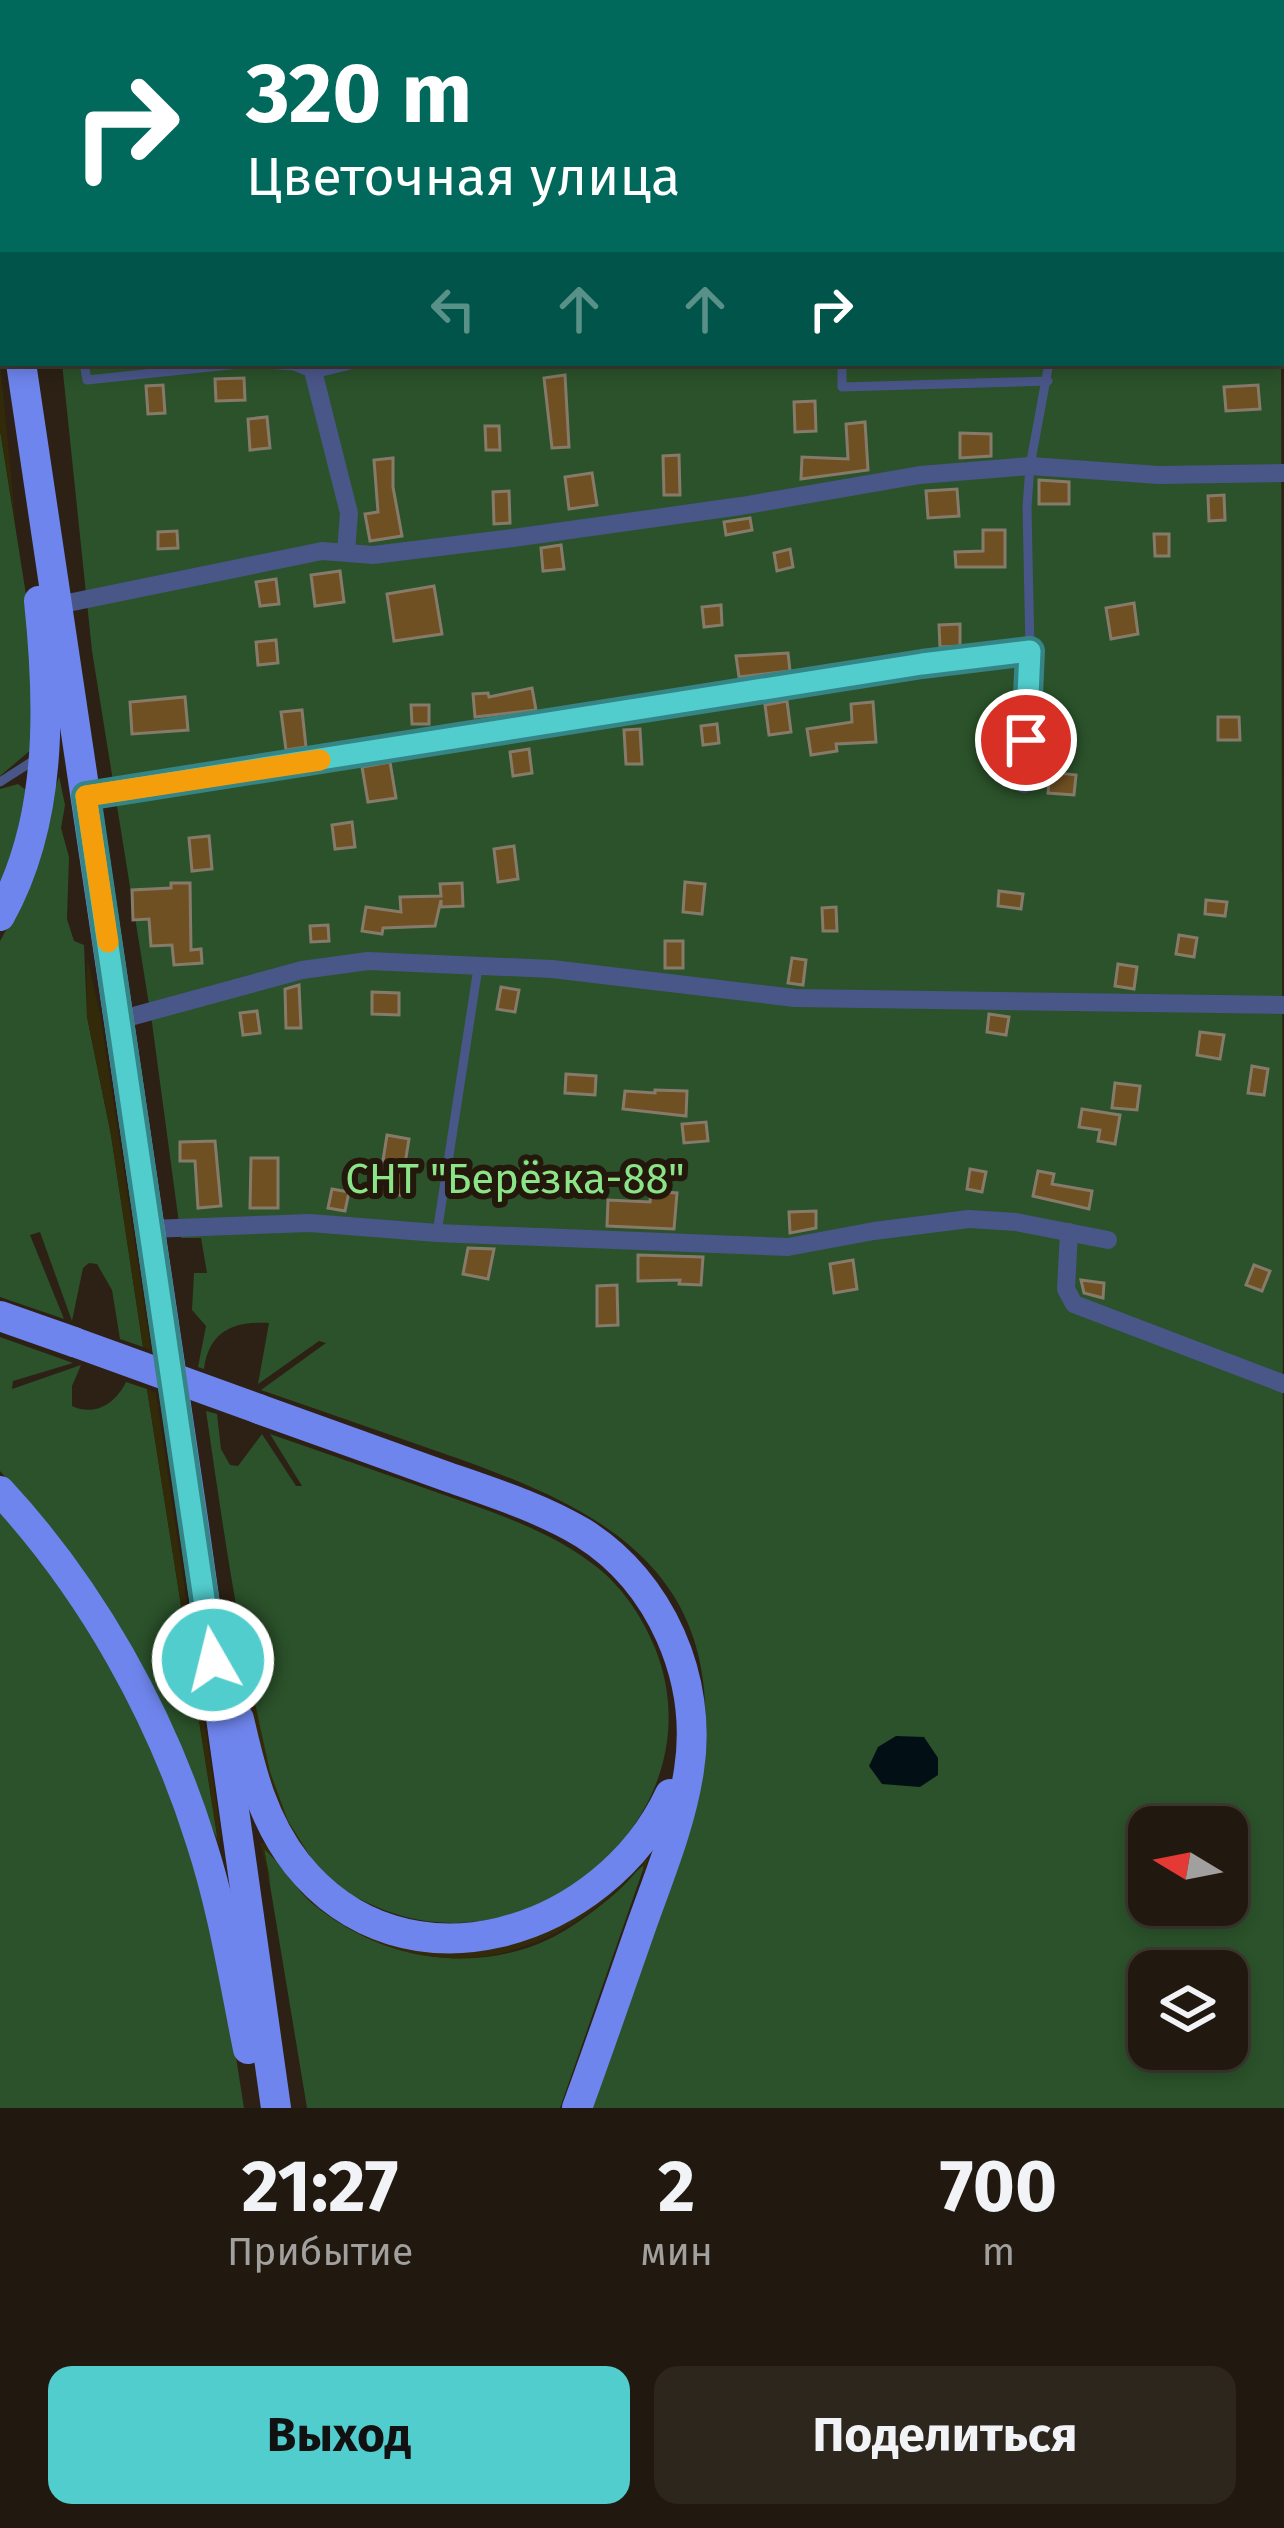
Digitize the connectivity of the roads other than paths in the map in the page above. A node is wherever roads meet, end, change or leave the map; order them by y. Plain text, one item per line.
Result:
1 (9, 366) edge
2 (21, 366) edge
3 (85, 366) edge
4 (220, 366) edge
5 (842, 366) edge
6 (1049, 366) edge
7 (312, 369) edge
8 (1048, 381) junction
9 (1030, 466) junction
10 (1284, 473) edge
11 (346, 552) junction
12 (58, 604) junction
13 (1030, 651) junction
14 (45, 753) junction
15 (0, 782) edge
16 (1024, 784) dead end
17 (86, 796) junction
18 (0, 916) edge
19 (478, 968) junction
20 (1284, 1005) edge
21 (119, 1020) junction
22 (150, 1229) junction
23 (1070, 1232) junction
24 (436, 1233) junction
25 (1108, 1240) dead end
26 (0, 1316) edge
27 (1284, 1384) edge
28 (0, 1491) edge
29 (194, 1526) junction
30 (684, 1675) junction
31 (261, 2108) edge
32 (276, 2108) edge
33 (577, 2108) edge

1 - 14 main road
2 - 12 main road
3 - 4 lane
5 - 8 lane
6 - 8 lane
7 - 11 street
8 - 9 lane
9 - 10 street
9 - 11 street
9 - 13 lane
11 - 12 street
12 - 17 main road
13 - 16 street
13 - 17 street
14 - 15 lane
14 - 18 main road
17 - 21 main road
19 - 20 street
19 - 21 street
19 - 24 lane
21 - 22 main road
22 - 24 street
22 - 29 main road
23 - 24 street
23 - 25 street
23 - 27 street
26 - 30 main road, bridge
28 - 31 main road
29 - 30 main road
29 - 32 main road
30 - 33 main road

